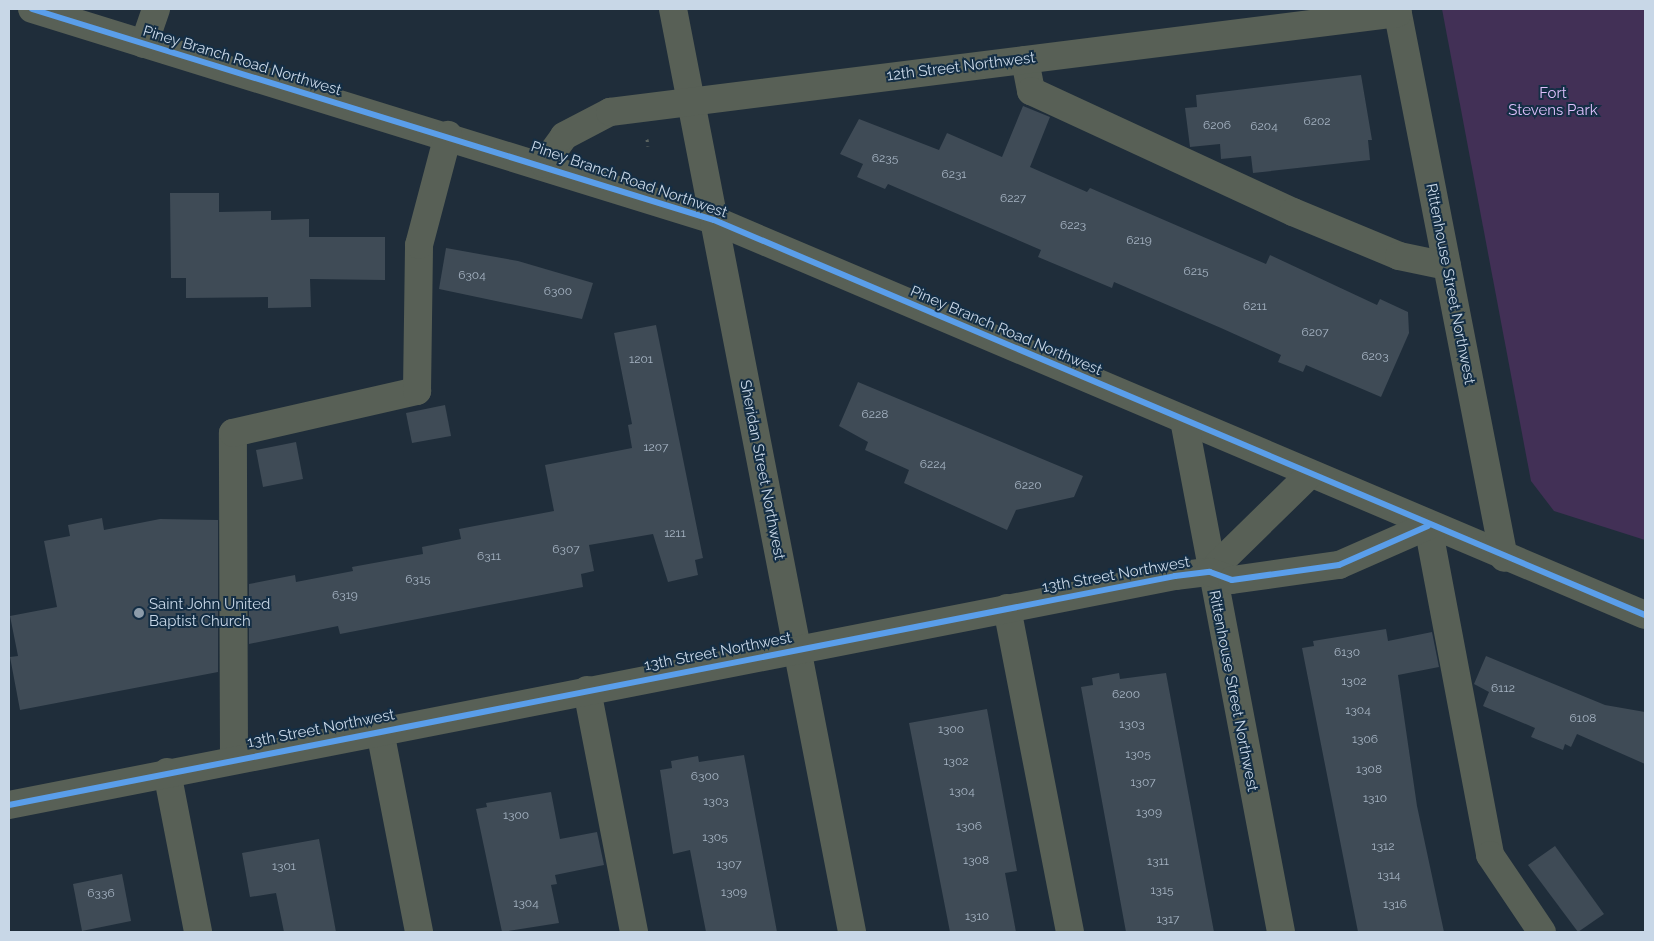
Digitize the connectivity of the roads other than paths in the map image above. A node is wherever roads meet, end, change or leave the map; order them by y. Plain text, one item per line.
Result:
1 (32, 9) edge
2 (156, 9) edge
3 (673, 9) edge
4 (1397, 11) edge
5 (144, 44) junction
6 (1025, 60) junction
7 (690, 100) junction
8 (448, 135) junction
9 (544, 164) junction
10 (714, 220) junction
11 (1447, 266) junction
12 (1184, 420) junction
13 (1309, 475) junction
14 (1428, 526) junction
15 (1504, 558) junction
16 (1210, 572) junction
17 (1007, 608) junction
18 (1645, 615) edge
19 (797, 649) junction
20 (587, 690) junction
21 (380, 731) junction
22 (234, 759) junction
23 (167, 772) junction
24 (9, 805) edge
25 (198, 932) edge
26 (419, 932) edge
27 (634, 932) edge
28 (852, 932) edge
29 (1070, 932) edge
30 (1281, 932) edge
31 (1542, 932) edge

1 - 5 street, Piney Branch Road Northwest
2 - 5 street
3 - 7 street, Sheridan Street Northwest
4 - 6 street, 12th Street Northwest
4 - 11 street, Rittenhouse Street Northwest
5 - 8 street, Piney Branch Road Northwest
6 - 7 street, 12th Street Northwest
6 - 11 street
7 - 9 street, 12th Street Northwest
7 - 10 street, Sheridan Street Northwest
8 - 9 street, Piney Branch Road Northwest
8 - 22 street
9 - 10 street, Piney Branch Road Northwest
10 - 12 street, Piney Branch Road Northwest
10 - 19 street, Sheridan Street Northwest
11 - 15 street, Rittenhouse Street Northwest
12 - 13 street, Piney Branch Road Northwest
12 - 16 street, Rittenhouse Street Northwest
13 - 14 street
13 - 16 street
14 - 15 street
14 - 16 street, 13th Street Northwest
14 - 31 street
15 - 18 street
16 - 17 street, 13th Street Northwest
16 - 30 street, Rittenhouse Street Northwest
17 - 19 street, 13th Street Northwest
17 - 29 street
19 - 20 street, 13th Street Northwest
19 - 28 street, Sheridan Street Northwest
20 - 21 street, 13th Street Northwest
20 - 27 street
21 - 22 street, 13th Street Northwest
21 - 26 street
22 - 23 street, 13th Street Northwest
23 - 24 street, 13th Street Northwest
23 - 25 street

